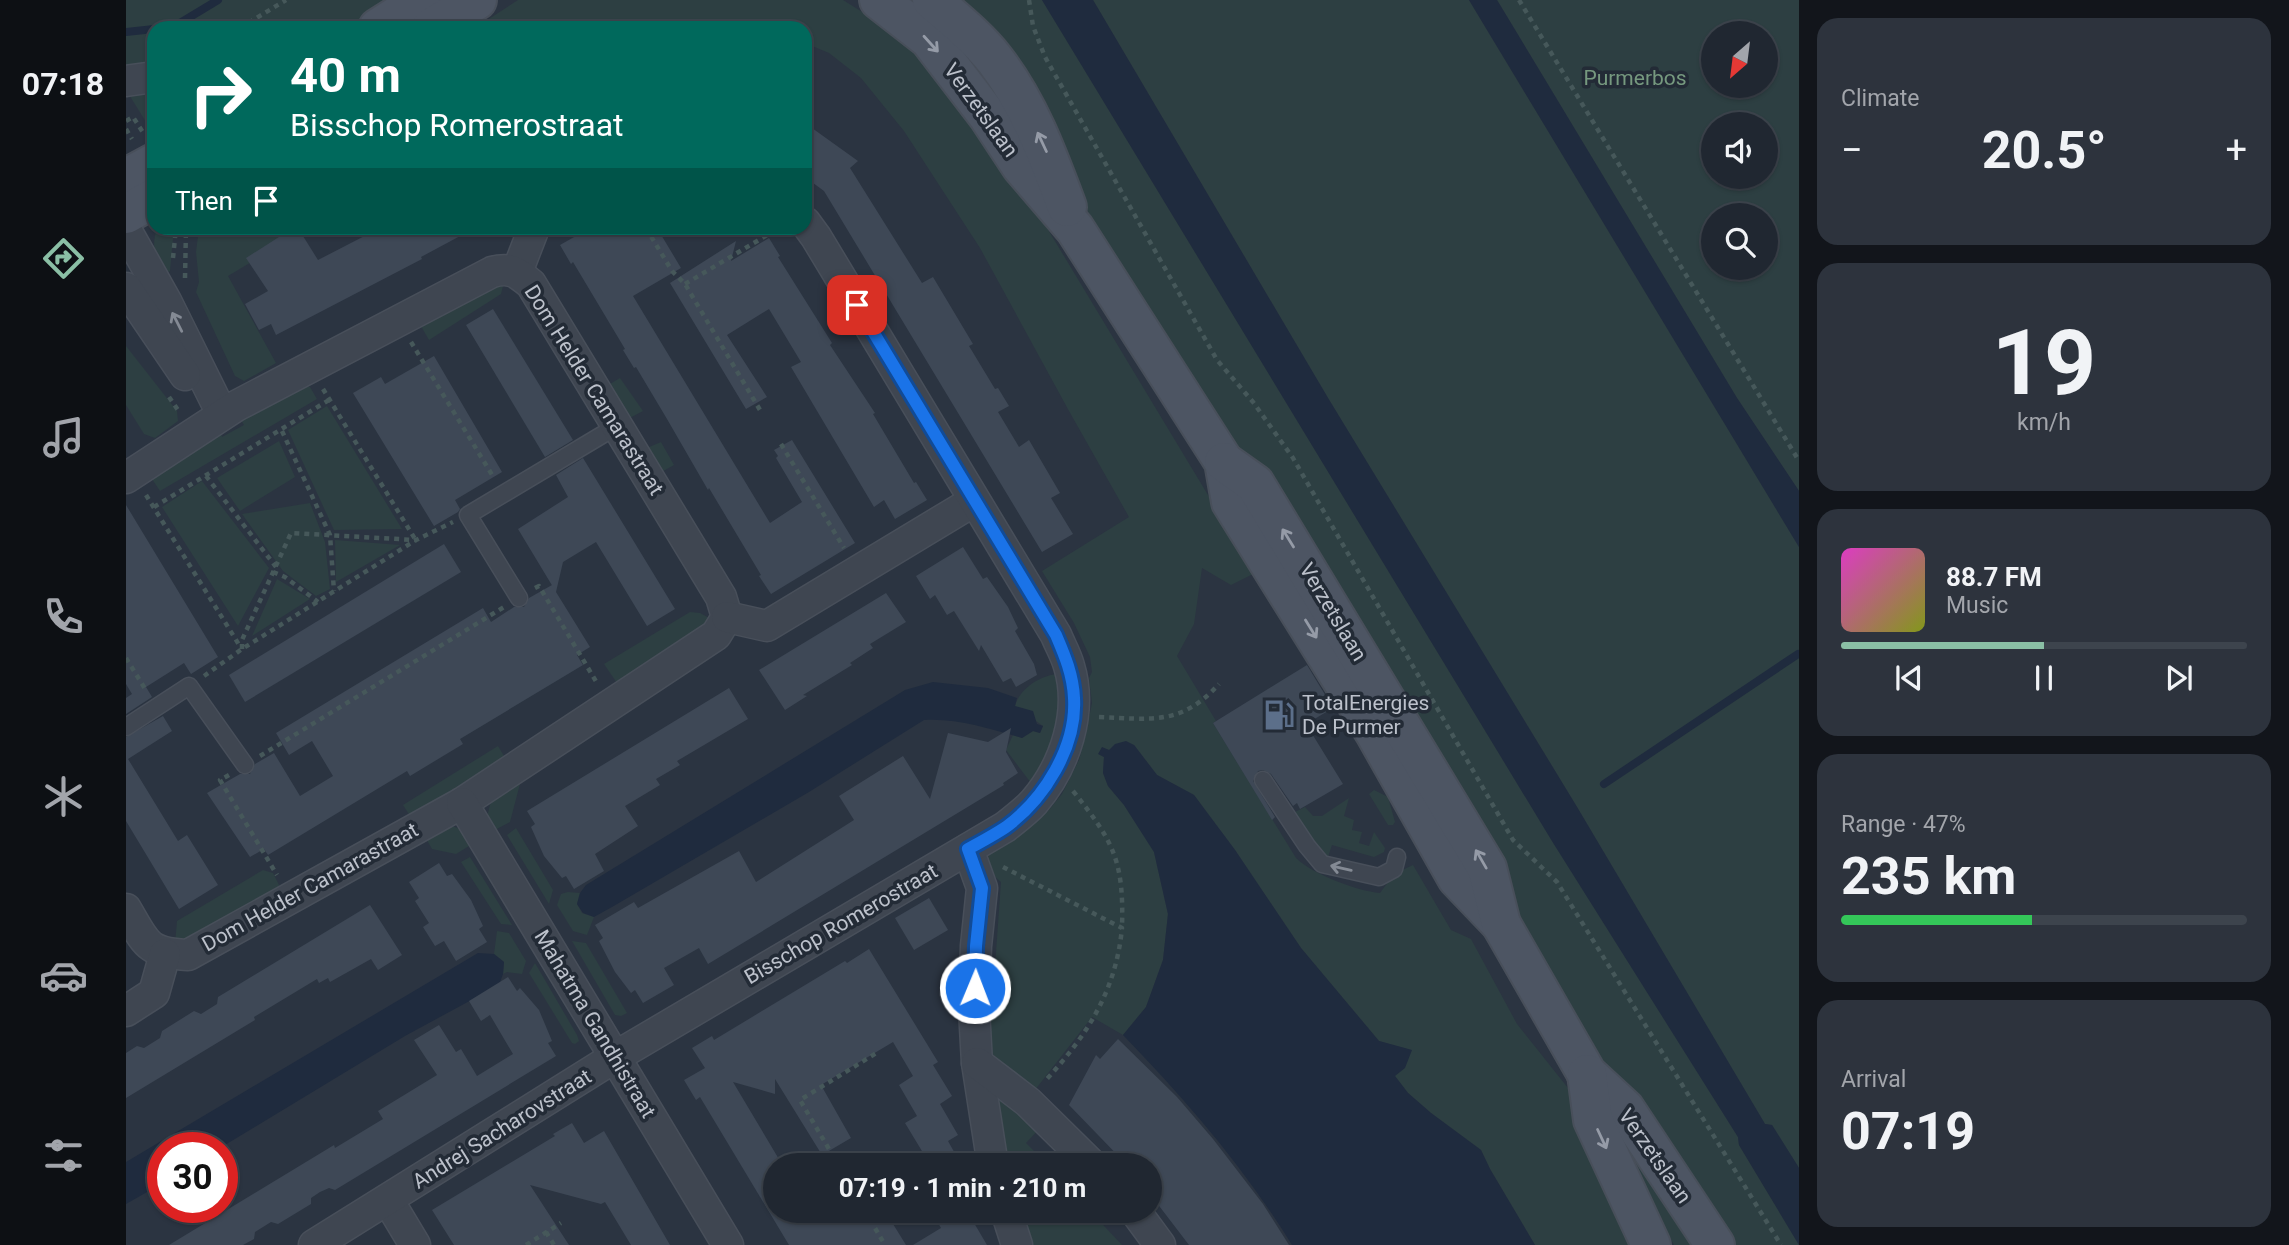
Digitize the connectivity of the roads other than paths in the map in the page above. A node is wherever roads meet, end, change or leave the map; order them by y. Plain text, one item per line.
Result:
1 (422, 0) edge
2 (477, 0) edge
3 (879, 0) edge
4 (932, 0) edge
5 (389, 21) edge
6 (442, 21) edge
7 (147, 78) edge
8 (126, 80) edge
9 (147, 154) edge
10 (126, 178) edge
11 (147, 202) edge
12 (126, 214) edge
13 (1075, 229) junction
14 (126, 230) edge
15 (812, 232) edge
16 (531, 235) edge
17 (517, 272) junction
18 (126, 288) edge
19 (218, 416) junction
20 (617, 426) junction
21 (129, 475) edge
22 (974, 501) junction
23 (519, 598) road end
24 (727, 617) junction
25 (126, 727) edge
26 (244, 765) road end
27 (1263, 780) dead end
28 (462, 803) junction
29 (968, 849) junction
30 (1397, 857) dead end
31 (126, 909) edge
32 (165, 954) junction
33 (126, 1011) edge
34 (615, 1057) junction
35 (976, 1063) junction
36 (1587, 1074) junction
37 (991, 1153) edge
38 (1080, 1153) edge
39 (388, 1200) junction
40 (1010, 1223) edge
41 (1144, 1223) edge
42 (314, 1245) edge
43 (415, 1245) edge
44 (728, 1245) edge
45 (1017, 1245) edge
46 (1160, 1245) edge
47 (1651, 1245) edge
48 (1716, 1245) edge

1 - 5 main road
2 - 6 main road
3 -> 13 main road, Verzetslaan
13 -> 4 main road, Verzetslaan
7 - 8 street
9 - 10 main road
11 - 12 main road
13 - 36 main road, Verzetslaan
19 -> 14 street
15 - 22 street, Bisschop Romerostraat
16 - 17 street
17 - 19 street, Dom Helder Camarastraat
17 - 20 street, Dom Helder Camarastraat
18 - 19 street
19 - 21 street, Dom Helder Camarastraat
20 - 23 lane
20 - 24 street, Dom Helder Camarastraat
22 - 24 street
22 - 29 street, Bisschop Romerostraat
24 - 28 street, Dom Helder Camarastraat
25 - 26 lane
30 -> 27 lane
28 - 32 street, Dom Helder Camarastraat
28 - 34 street, Mahatma Gandhistraat
29 - 34 street, Bisschop Romerostraat
29 - 35 street
31 - 32 street
32 - 33 street
34 - 39 street, Andrej Sacharovstraat
34 - 44 street, Mahatma Gandhistraat
35 - 37 street
35 - 38 street
36 -> 47 main road, Verzetslaan
36 - 48 main road, Verzetslaan
39 - 42 street, Andrej Sacharovstraat
39 - 43 street, Andrej Sacharovstraat
40 - 45 street
41 - 46 street

